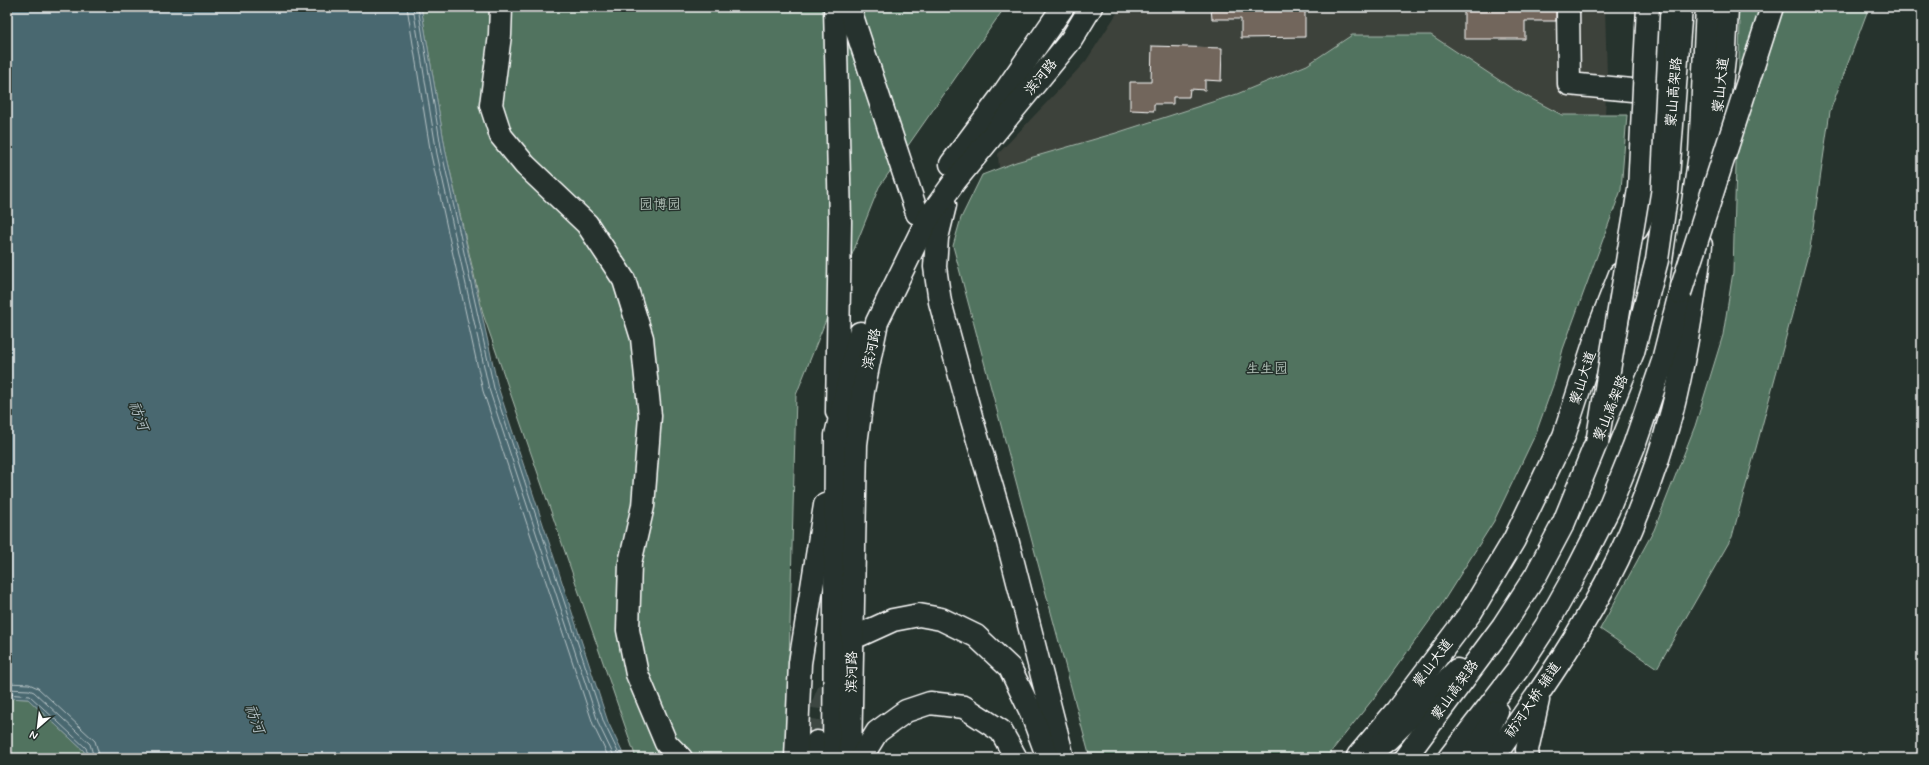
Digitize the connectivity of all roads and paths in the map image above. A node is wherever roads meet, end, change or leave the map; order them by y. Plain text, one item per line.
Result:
1 (500, 7) edge
2 (835, 7) edge
3 (849, 7) edge
4 (1062, 7) edge
5 (1092, 7) edge
6 (1568, 7) edge
7 (1648, 7) edge
8 (1666, 7) edge
9 (1681, 7) edge
10 (1706, 7) edge
11 (1727, 7) edge
12 (1772, 7) edge
13 (1662, 90) junction
14 (955, 181) junction
15 (917, 213) junction
16 (1680, 293) junction
17 (836, 435) junction
18 (1597, 443) junction
19 (1498, 632) junction
20 (860, 635) dead end
21 (1573, 642) joint
22 (1518, 669) junction
23 (1539, 692) junction
24 (681, 758) edge
25 (796, 758) edge
26 (834, 758) edge
27 (850, 758) edge
28 (861, 758) edge
29 (1016, 758) edge
30 (1048, 758) edge
31 (1062, 758) edge
32 (1356, 758) edge
33 (1363, 758) edge
34 (1405, 758) edge
35 (1449, 758) edge
36 (1473, 758) edge
37 (1493, 758) edge
38 (1528, 758) edge

1 - 24 main road
2 - 17 main road
3 - 15 main road
4 - 15 main road, 滨河路
5 - 14 main road, 滨河路
6 - 13 main road
7 - 18 main road, bridge
8 - 13 main road, 蒙山大道
9 - 18 main road, 蒙山高架路, bridge
10 - 16 main road, 蒙山高架路, bridge
11 - 21 main road, 蒙山大道
12 - 16 main road, bridge
13 - 32 main road, 蒙山大道
14 - 27 main road, 滨河路
14 - 31 main road
15 - 17 main road, 滨河路
16 - 22 main road, 蒙山高架路
17 - 25 main road
17 - 26 main road, 滨河路
18 - 19 main road, 蒙山高架路
19 - 33 main road
19 - 34 main road, 蒙山高架路
20 - 30 main road
21 - 23 main road, 祊河大桥 辅道
22 - 35 main road, 蒙山高架路
22 - 36 main road
23 - 37 main road, 祊河大桥 辅道
23 - 38 main road
28 - 29 main road

